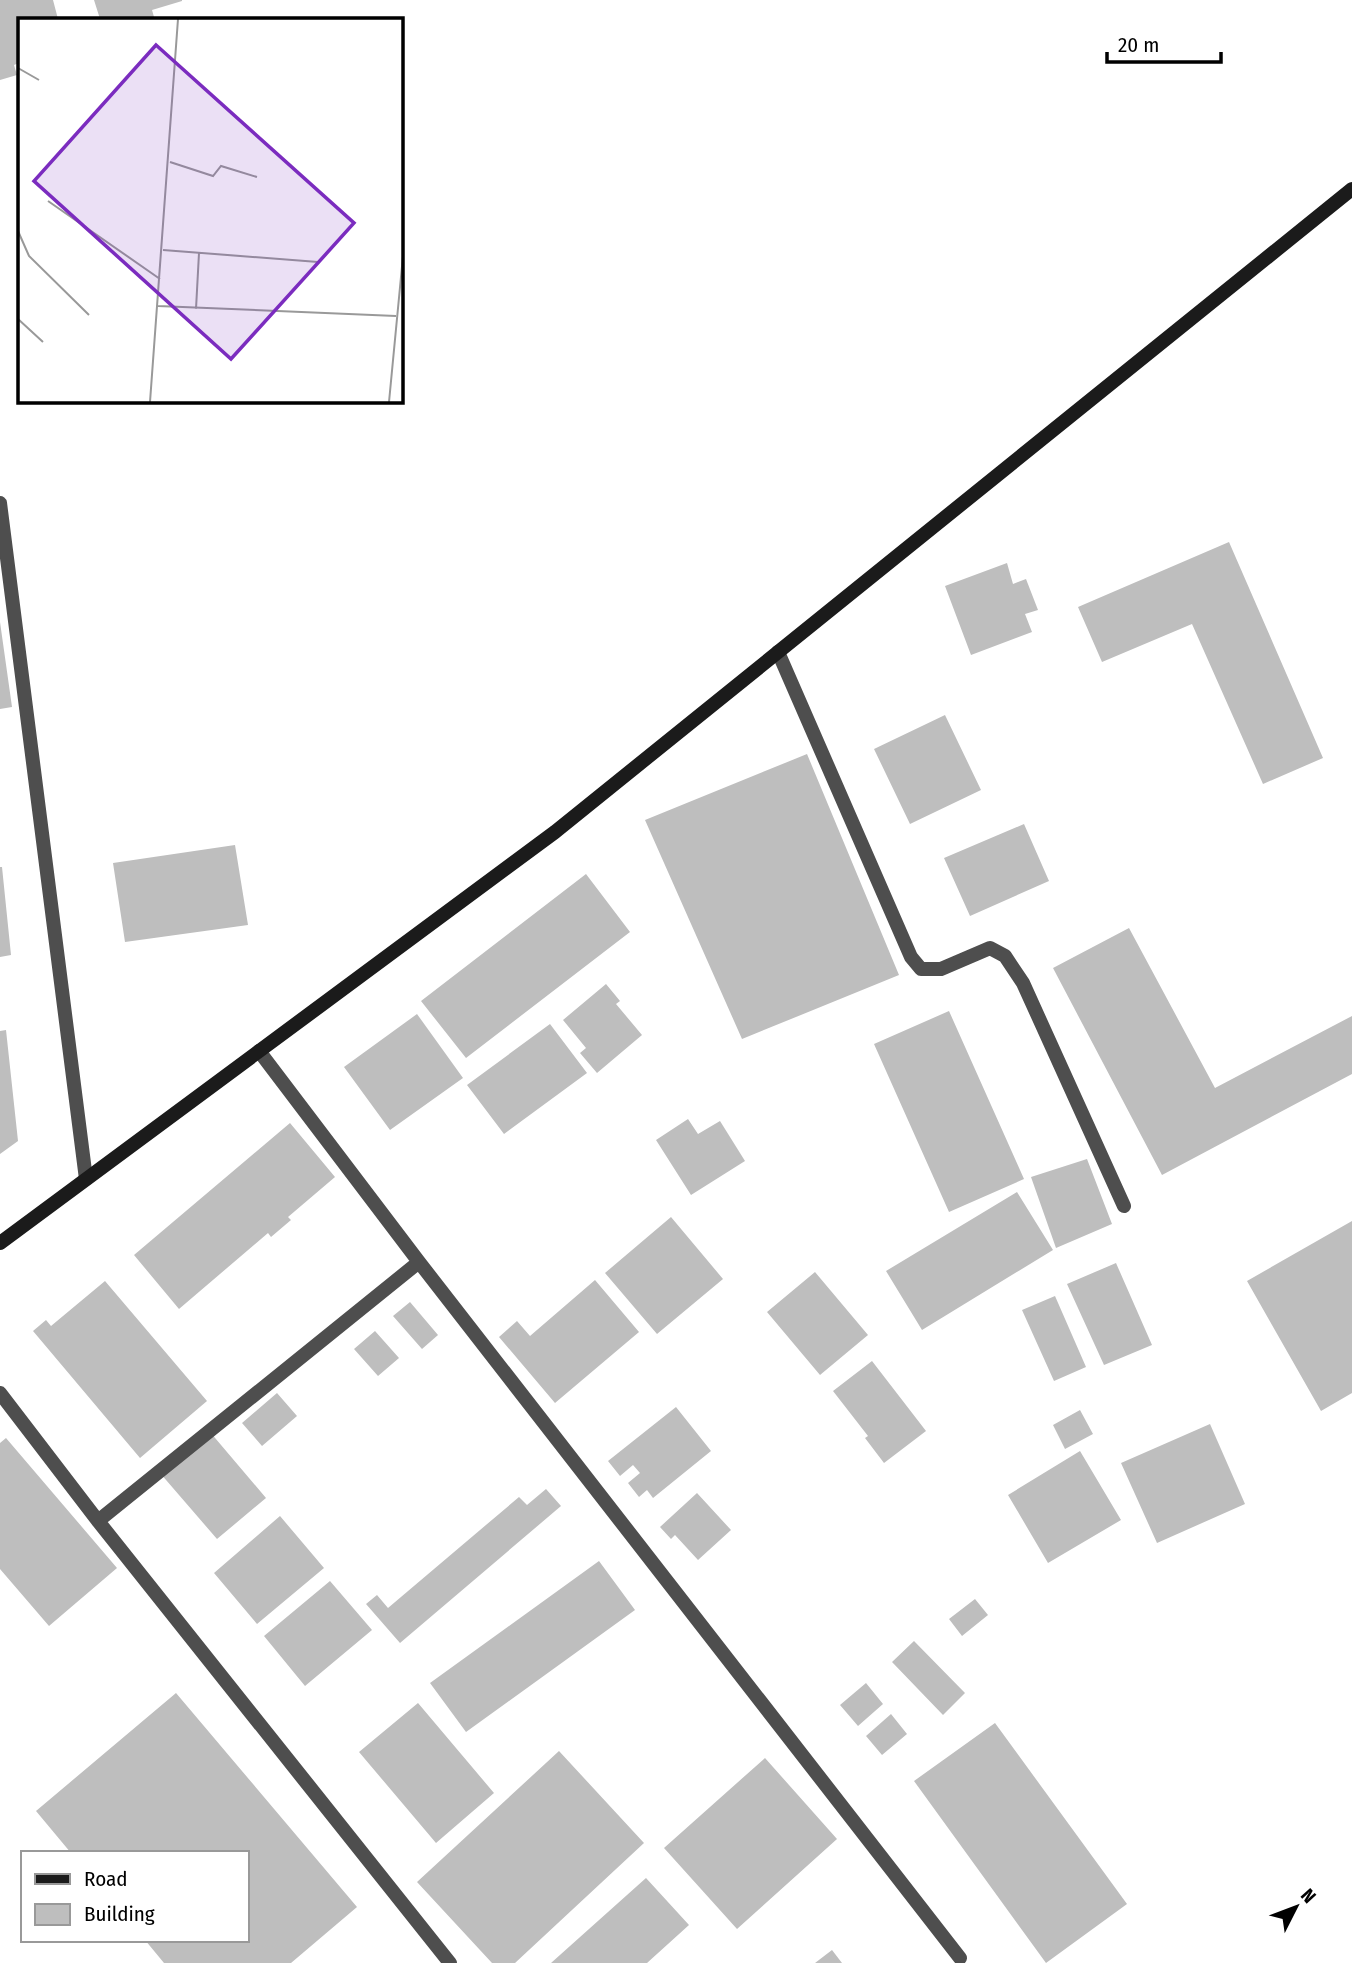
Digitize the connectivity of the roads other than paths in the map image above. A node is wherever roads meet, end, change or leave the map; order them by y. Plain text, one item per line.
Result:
1 (1352, 189) edge
2 (0, 503) edge
3 (778, 652) junction
4 (259, 1051) junction
5 (86, 1179) junction
6 (1124, 1206) dead end
7 (0, 1243) edge
8 (419, 1262) junction
9 (0, 1393) edge
10 (98, 1521) junction
11 (960, 1958) dead end
12 (450, 1963) edge

1 - 3 street
2 - 5 street
3 - 4 street
3 - 6 street
4 - 5 street
4 - 8 street
5 - 7 street
8 - 10 street
8 - 11 street
9 - 10 street
10 - 12 street

